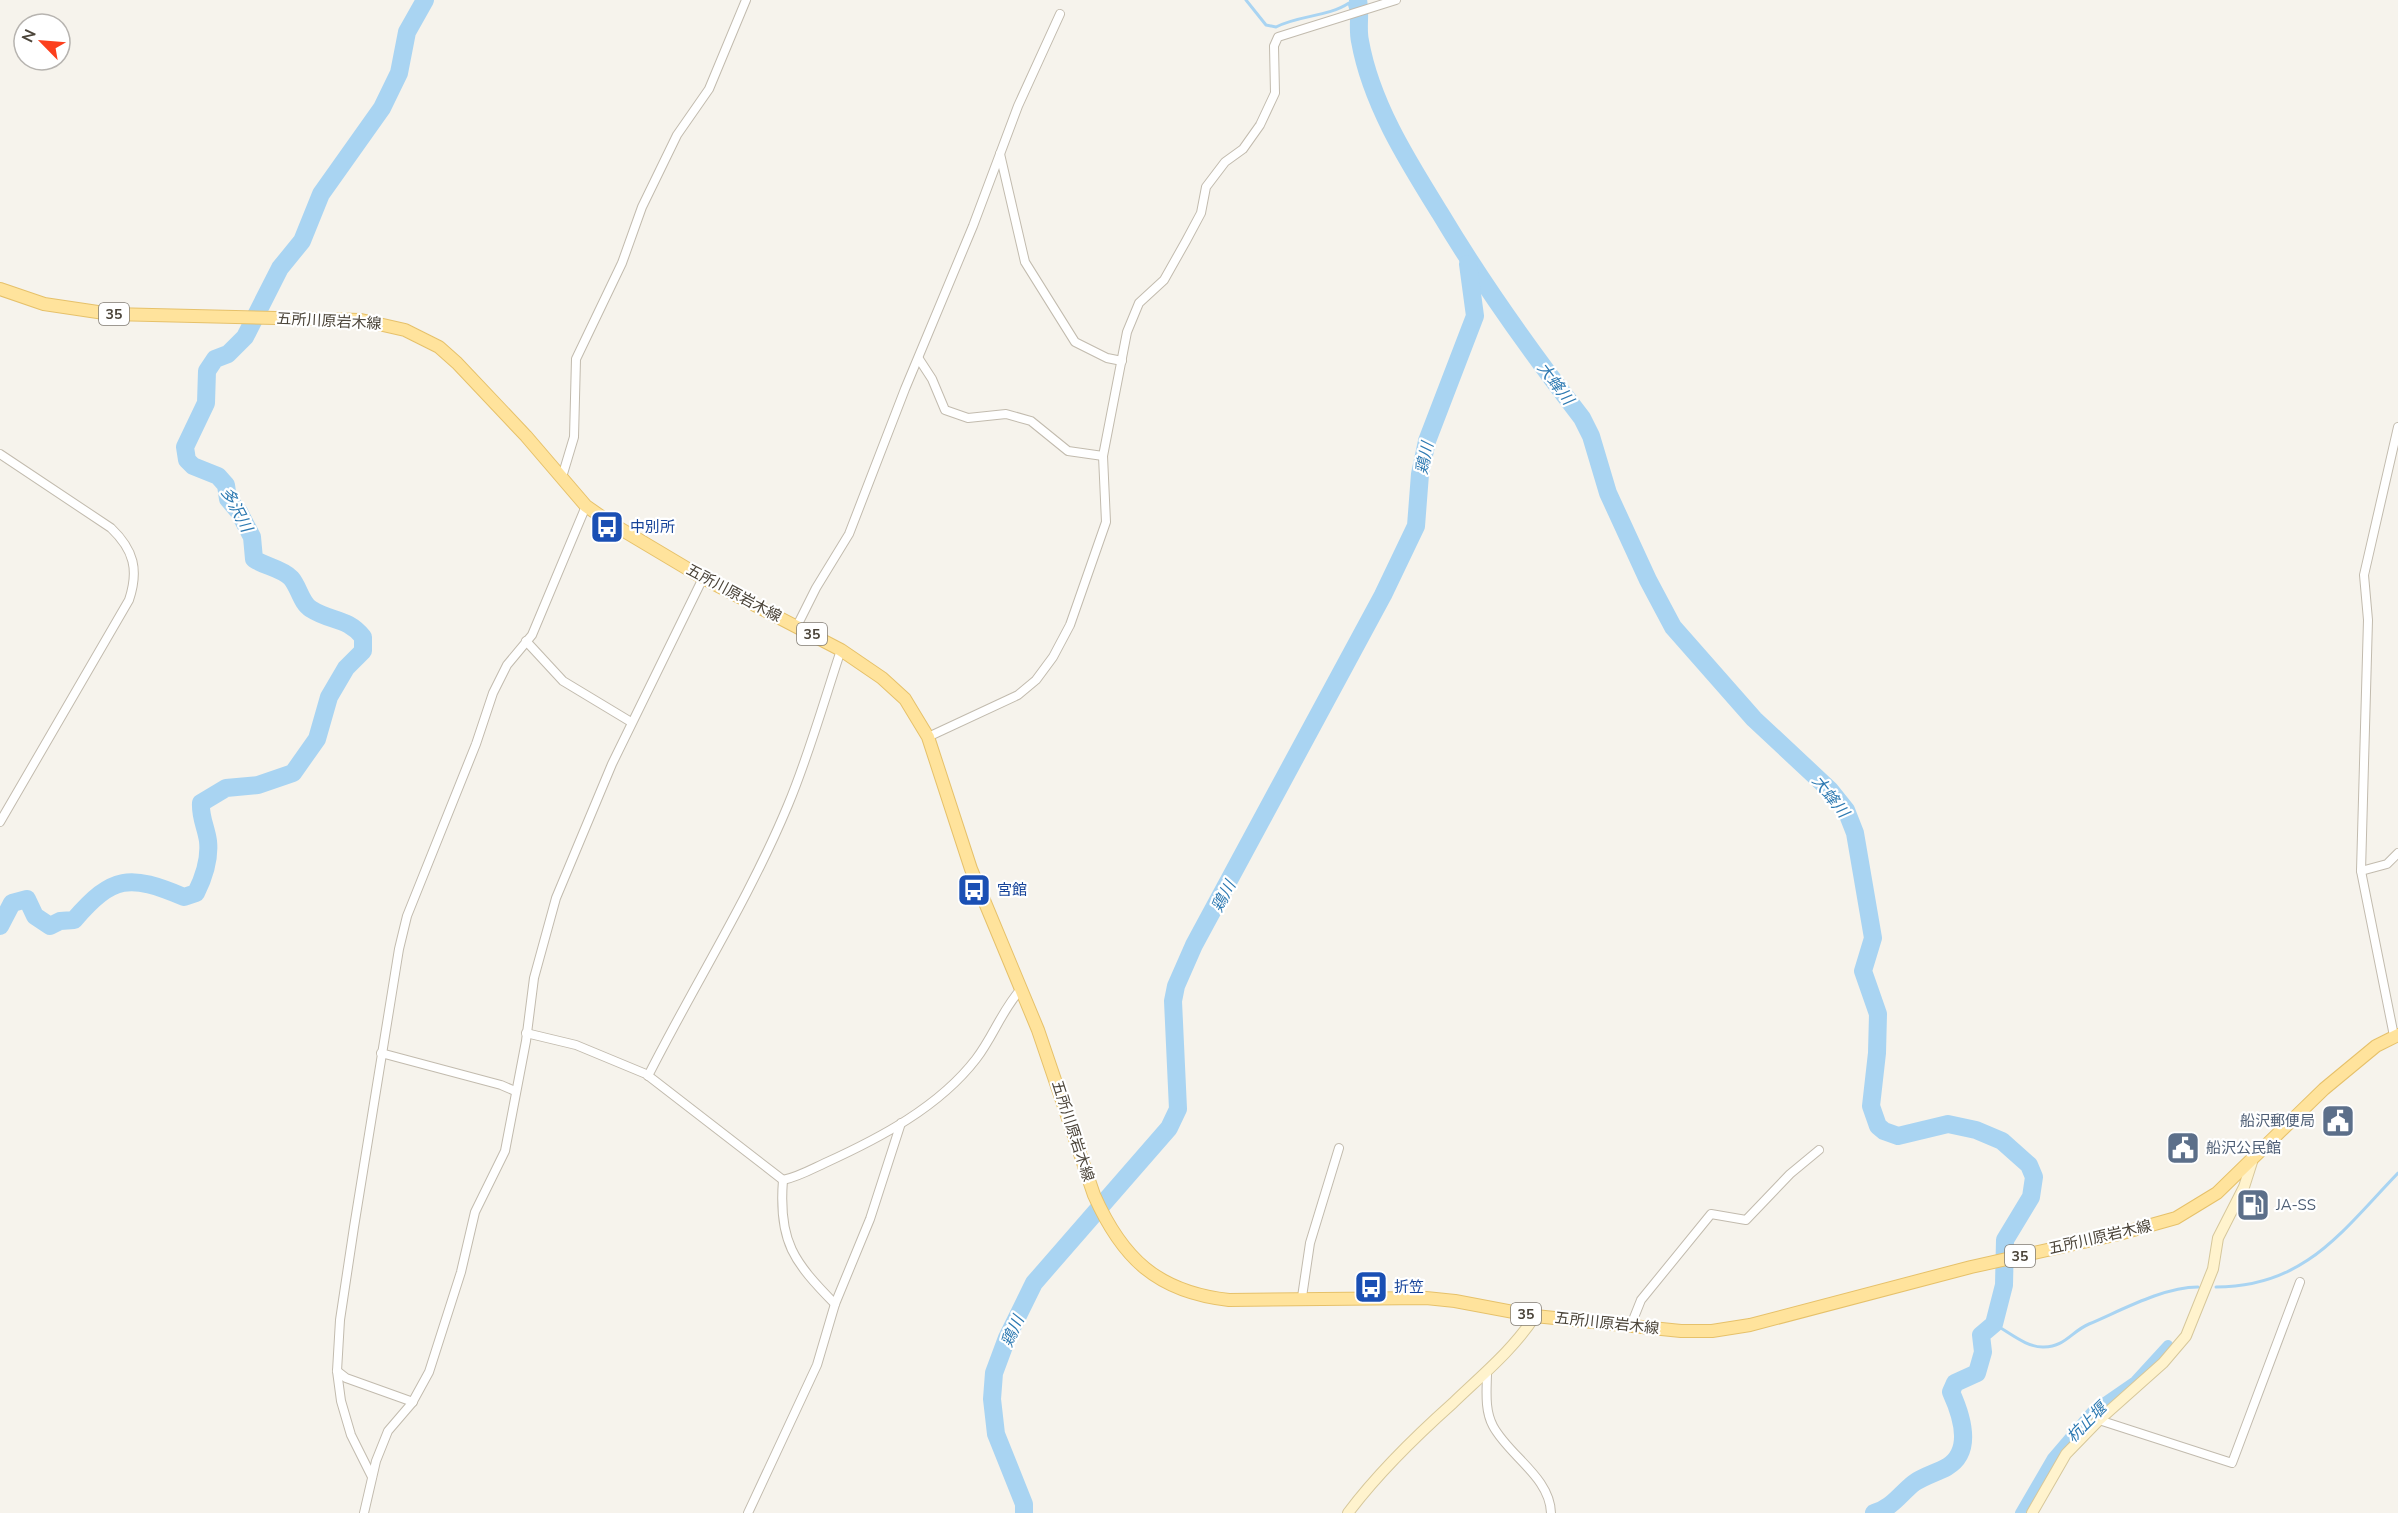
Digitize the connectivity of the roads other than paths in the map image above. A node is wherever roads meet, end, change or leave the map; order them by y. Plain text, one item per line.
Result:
1 (746, 0) edge
2 (1396, 0) edge
3 (1060, 14) dead end
4 (1000, 153) junction
5 (0, 289) edge
6 (919, 358) junction
7 (1122, 361) junction
8 (2398, 426) edge
9 (0, 454) edge
10 (1103, 456) junction
11 (562, 477) junction
12 (586, 506) junction
13 (703, 578) junction
14 (797, 626) junction
15 (526, 641) junction
16 (842, 650) junction
17 (631, 722) junction
18 (928, 737) junction
19 (0, 822) edge
20 (2398, 853) edge
21 (2361, 871) junction
22 (1021, 989) junction
23 (526, 1033) junction
24 (2396, 1035) edge
25 (381, 1053) junction
26 (648, 1076) junction
27 (515, 1091) junction
28 (901, 1123) junction
29 (1339, 1148) dead end
30 (1819, 1150) dead end
31 (2252, 1162) junction
32 (783, 1180) junction
33 (2300, 1282) dead end
34 (1302, 1297) junction
35 (835, 1304) junction
36 (1535, 1316) junction
37 (1631, 1325) junction
38 (337, 1371) junction
39 (1487, 1371) junction
40 (413, 1402) junction
41 (2099, 1420) junction
42 (372, 1477) junction
43 (364, 1513) edge
44 (748, 1513) edge
45 (1348, 1513) edge
46 (1551, 1513) edge
47 (2032, 1513) edge

1 - 11 street
2 - 7 street
3 - 4 street
4 - 6 street
4 - 7 street
5 - 11 main road, 五所川原岩木線 / 35
6 - 10 street
6 - 14 street
7 - 10 street
8 - 21 street
9 - 19 street
10 - 18 street
11 - 12 main road, 五所川原岩木線 / 35
12 - 13 main road, 五所川原岩木線 / 35
12 - 15 street
13 - 14 main road, 五所川原岩木線 / 35
13 - 17 street
14 - 16 main road, 五所川原岩木線 / 35
15 - 17 street
15 - 25 street
16 - 18 main road, 五所川原岩木線 / 35
16 - 26 street
17 - 23 street
18 - 22 main road, 五所川原岩木線 / 35
20 - 21 street
21 - 24 street
22 - 28 street
22 - 34 main road, 五所川原岩木線 / 35
23 - 26 street
23 - 27 street
24 - 31 main road, 五所川原岩木線 / 35
25 - 27 street
25 - 38 street
26 - 32 street
27 - 40 street
28 - 32 street
28 - 35 street
29 - 34 street
30 - 37 street
31 - 37 main road, 五所川原岩木線 / 35
31 - 41 street
32 - 35 street
33 - 41 street
34 - 36 main road, 五所川原岩木線 / 35
35 - 44 street
36 - 37 main road, 五所川原岩木線 / 35
36 - 39 street
38 - 40 street
38 - 42 street
39 - 45 street
39 - 46 street
40 - 42 street
41 - 47 street
42 - 43 street

